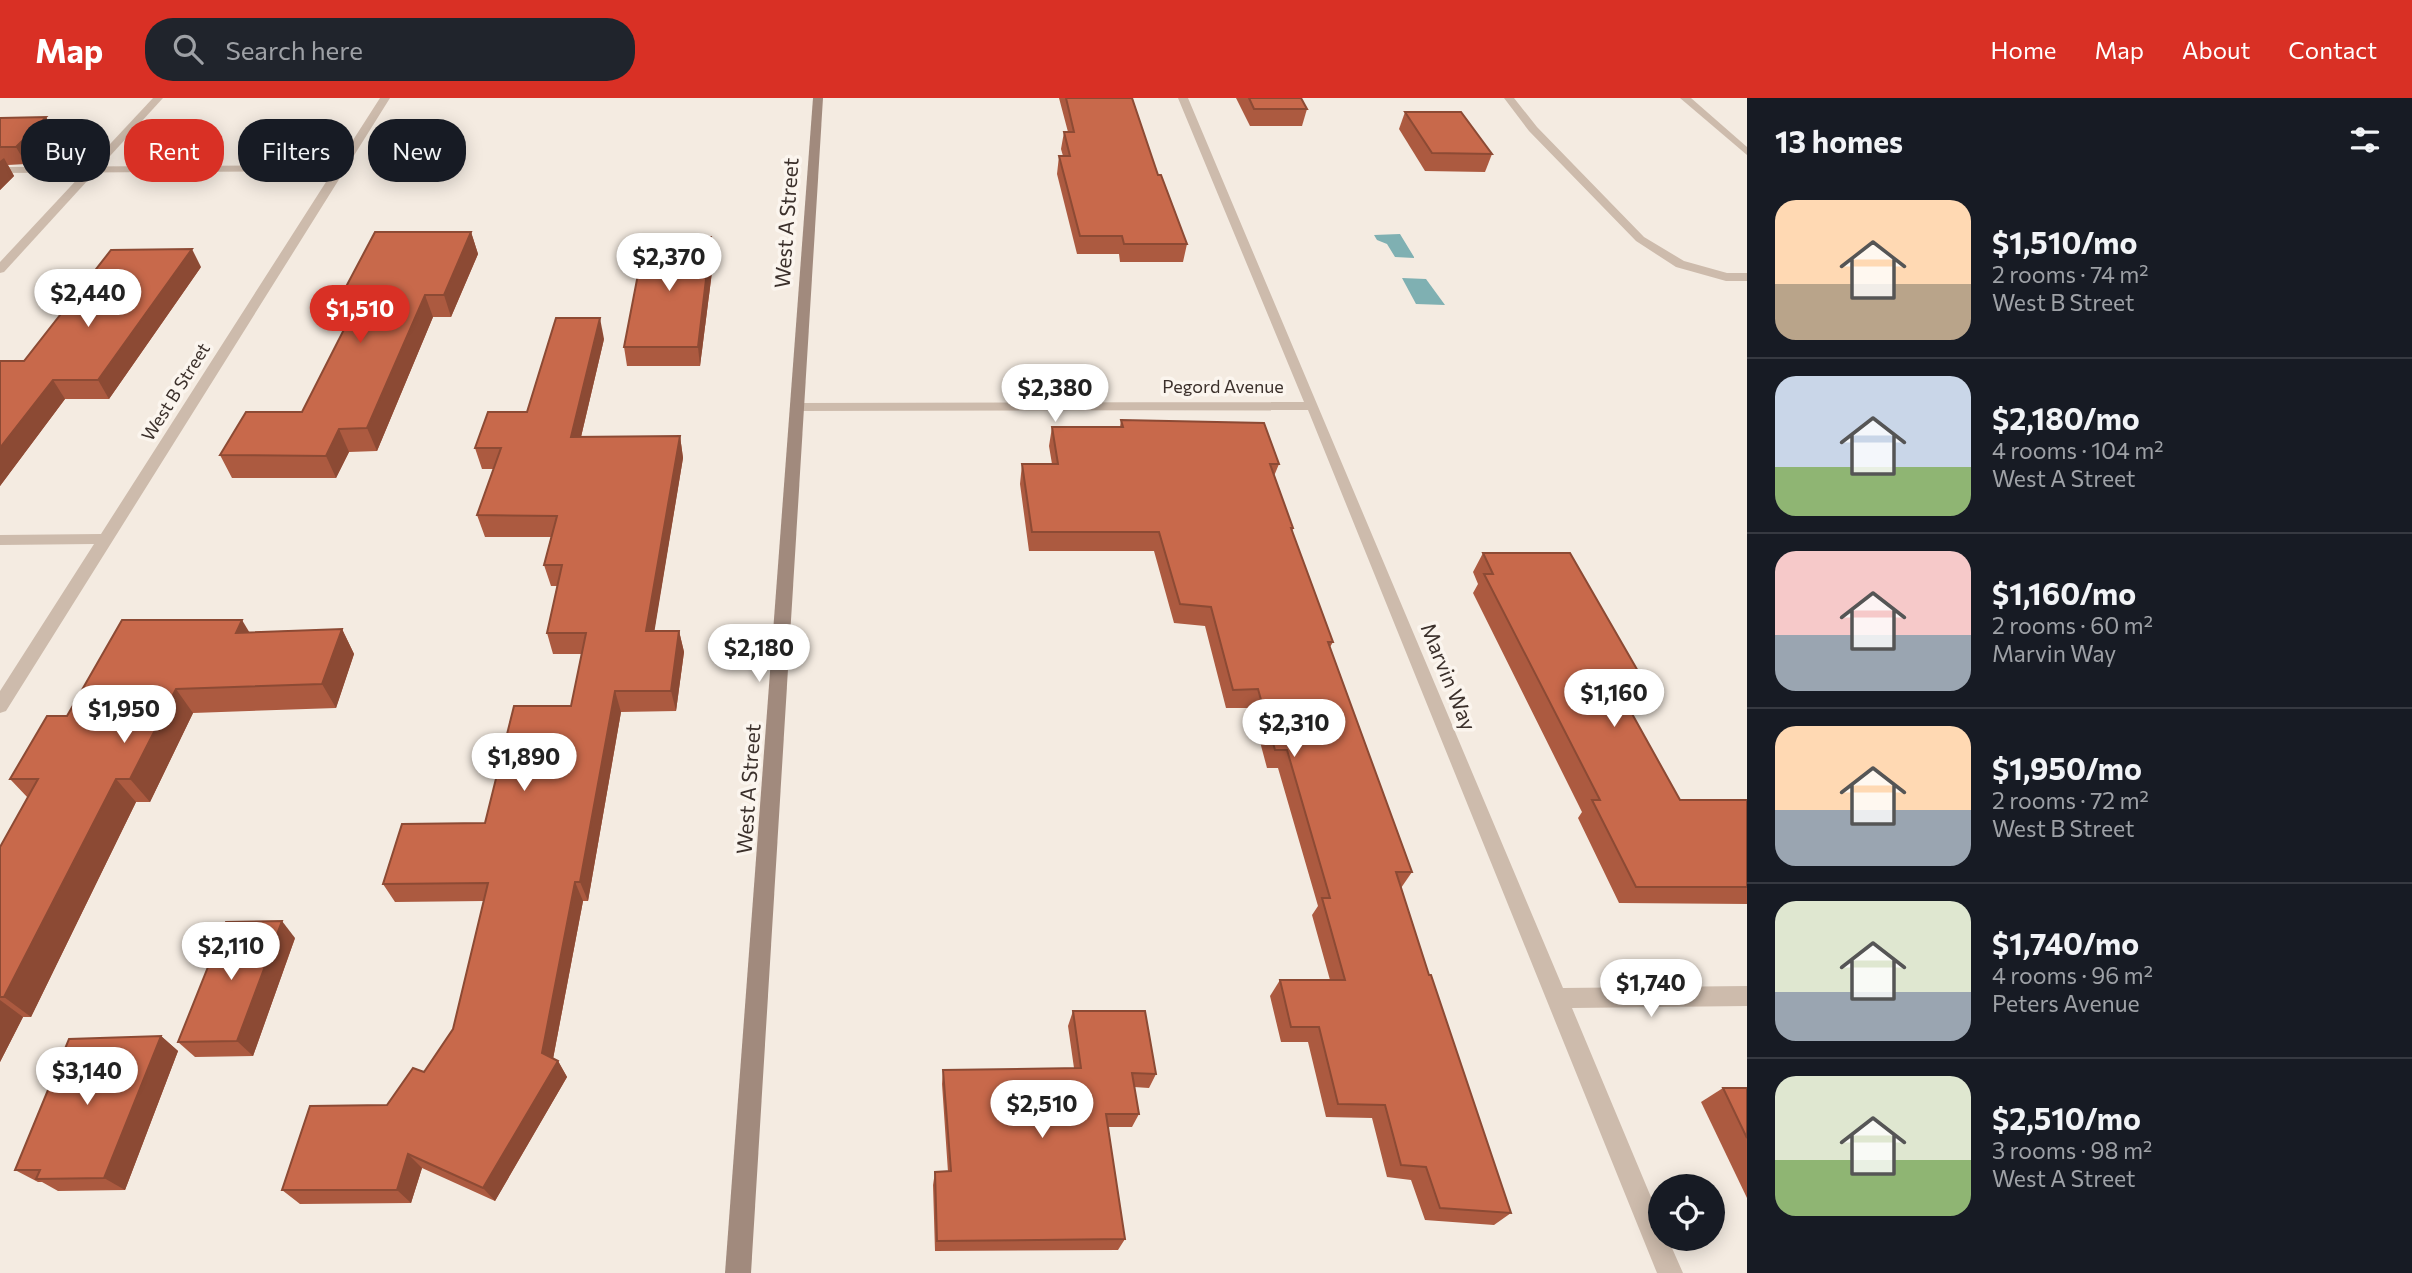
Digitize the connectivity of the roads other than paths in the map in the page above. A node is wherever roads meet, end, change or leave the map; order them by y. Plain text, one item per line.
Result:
1 (158, 98) edge
2 (385, 98) edge
3 (818, 98) edge
4 (1182, 98) edge
5 (1510, 98) edge
6 (1685, 98) edge
7 (354, 147) edge
8 (110, 150) edge
9 (1747, 152) edge
10 (238, 169) edge
11 (0, 170) edge
12 (21, 170) edge
13 (110, 170) edge
14 (81, 182) edge
15 (332, 182) edge
16 (0, 269) edge
17 (1747, 277) edge
18 (1313, 406) junction
19 (798, 407) junction
20 (105, 539) junction
21 (0, 540) edge
22 (0, 706) edge
23 (1747, 996) edge
24 (1555, 998) junction
25 (738, 1273) edge
26 (1670, 1273) edge

1 - 8 street
2 - 7 street, West B Street
3 - 19 main road, West A Street
4 - 18 street, Marvin Way
5 - 17 street
6 - 9 street
10 - 13 street
11 - 12 street
14 - 16 street
15 - 20 street, West B Street
18 - 19 street, Pegord Avenue
18 - 24 street, Marvin Way
19 - 25 main road, West A Street
20 - 21 street
20 - 22 street, West B Street
23 - 24 street
24 - 26 street, Marvin Way

